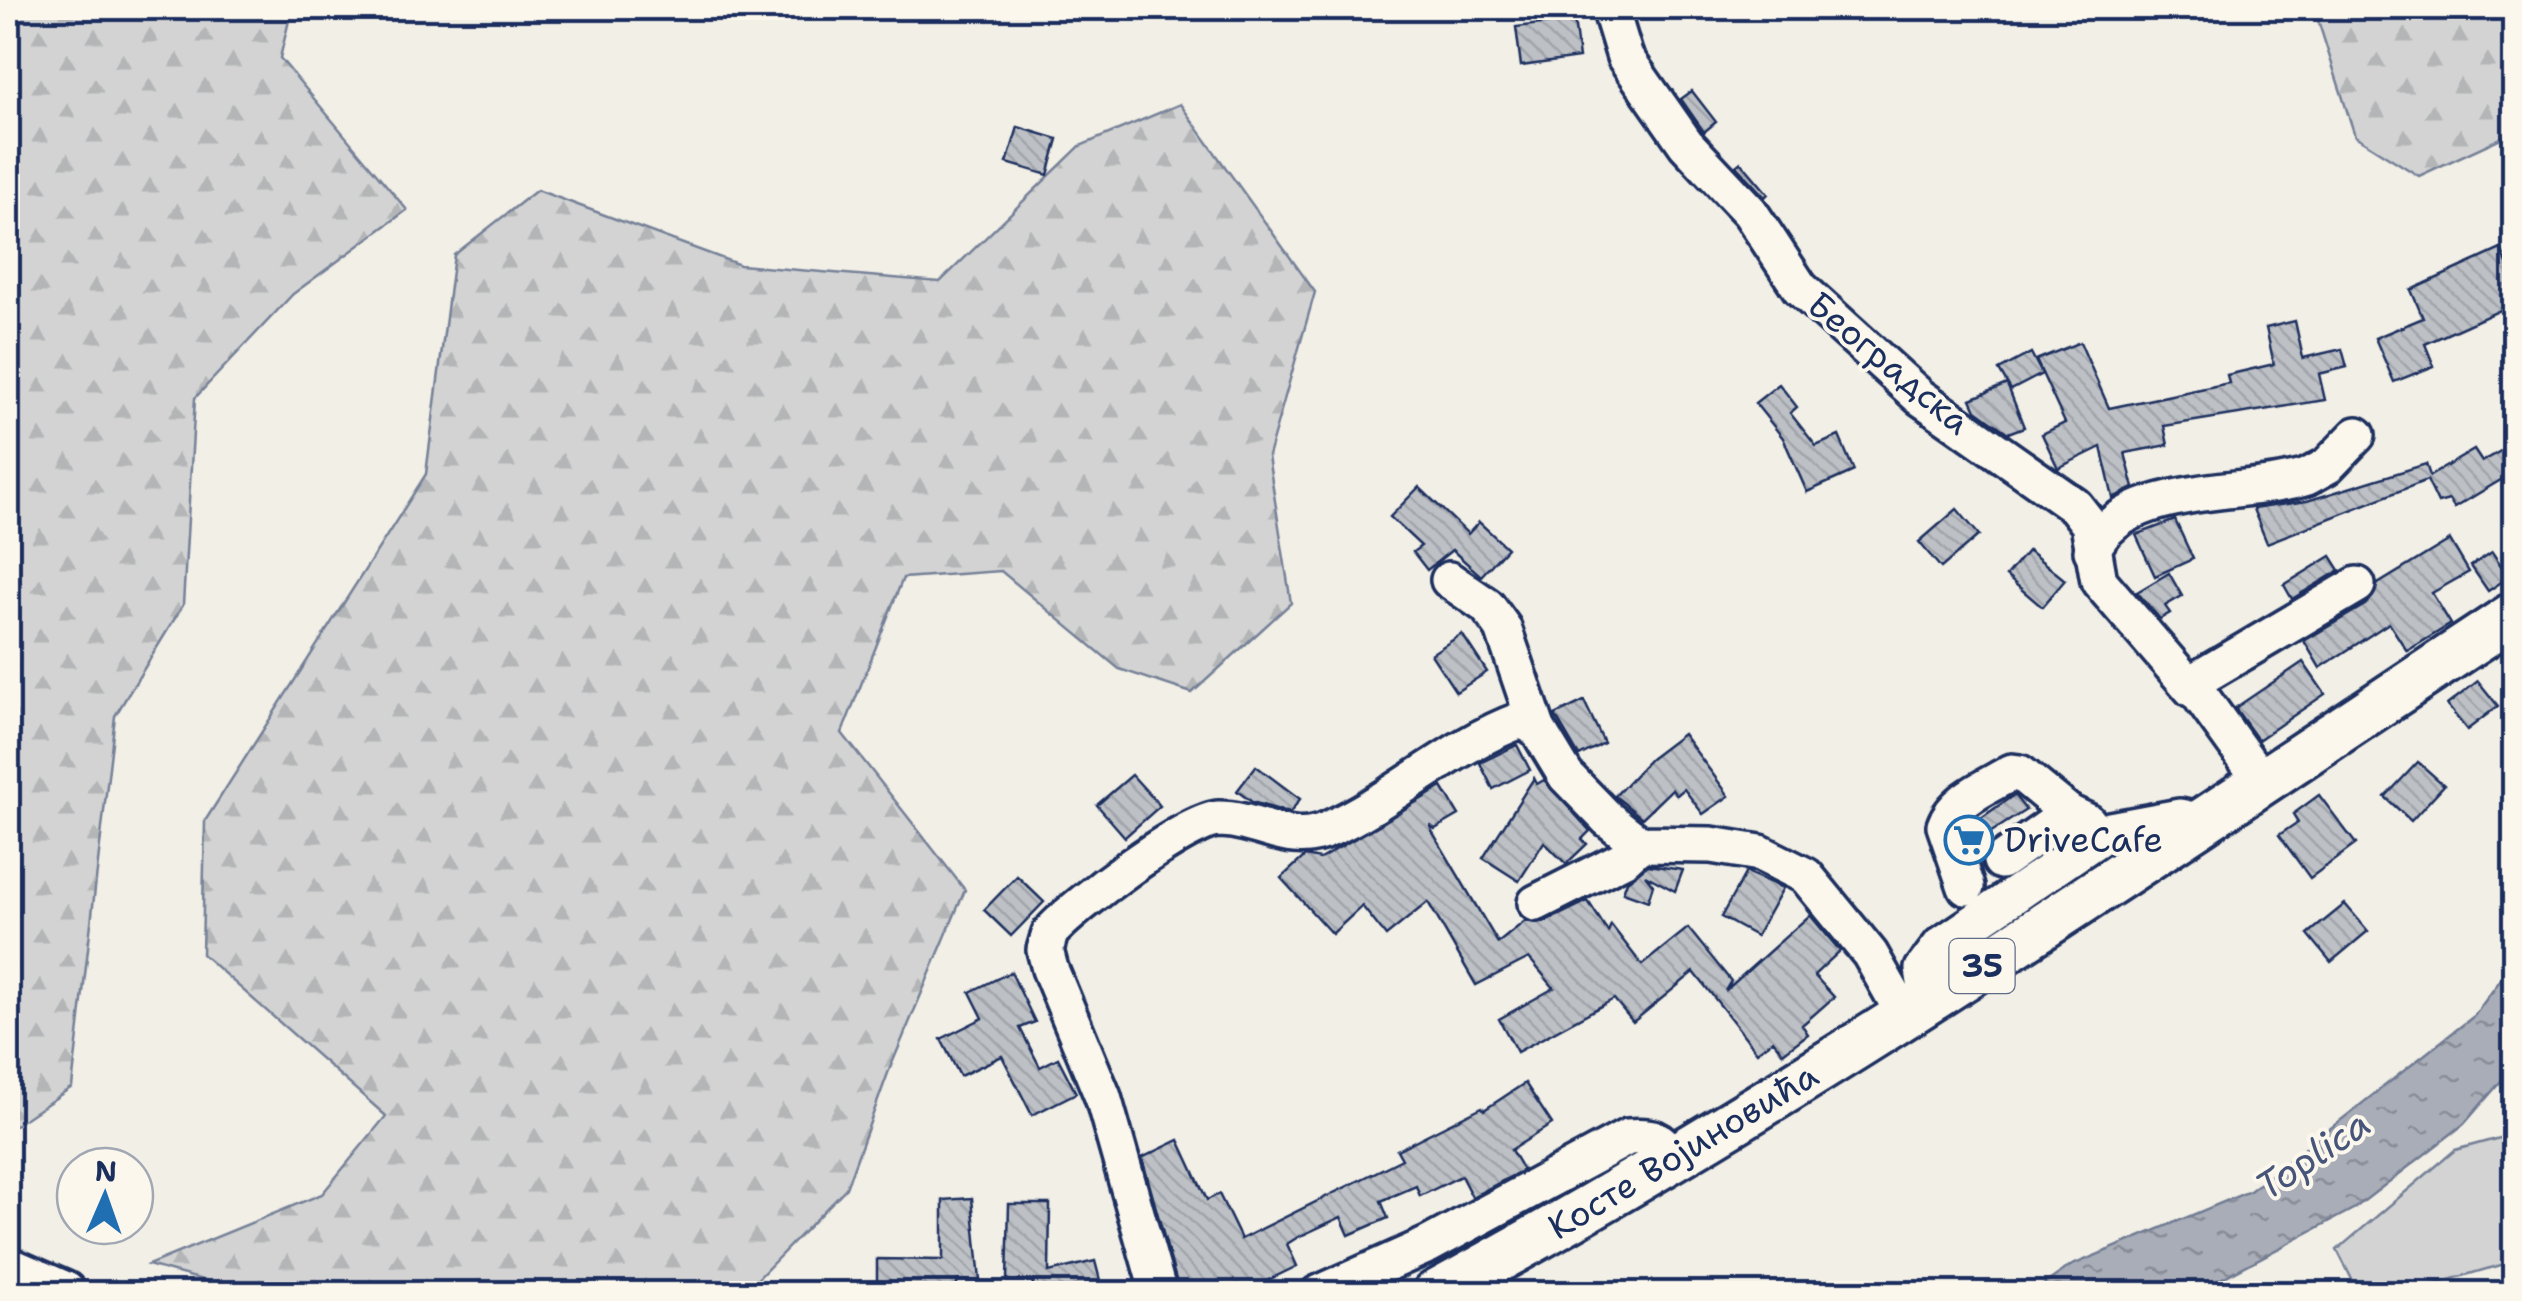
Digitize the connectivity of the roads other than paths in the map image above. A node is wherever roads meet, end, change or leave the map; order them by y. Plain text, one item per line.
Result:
1 (1610, 8) edge
2 (2356, 435) dead end
3 (2092, 550) junction
4 (1449, 580) dead end
5 (2356, 585) dead end
6 (2514, 615) edge
7 (2192, 689) junction
8 (1537, 728) junction
9 (2261, 780) junction
10 (2069, 812) junction
11 (2199, 821) junction
12 (2110, 830) junction
13 (1640, 844) junction
14 (1981, 875) junction
15 (1536, 903) dead end
16 (1941, 945) junction
17 (1917, 1010) junction
18 (1674, 1158) junction
19 (8, 1270) edge
20 (63, 1294) edge
21 (1159, 1294) edge
22 (1318, 1294) edge
23 (1436, 1294) edge

1 - 3 street, Београдска
2 - 3 street
3 - 7 street, Београдска
4 - 8 street
5 - 7 street
6 - 9 main road, Косте Војиновића / 35
7 - 9 street, Београдска
8 - 13 street
8 - 21 street
9 - 11 main road, Косте Војиновића / 35
10 - 12 street
10 - 14 street
10 - 14 street
11 - 12 street
11 - 17 main road, Косте Војиновића / 35
12 - 16 street
13 - 15 street
13 - 17 street
14 - 16 street
16 - 17 street
17 - 18 main road, Косте Војиновића / 35
18 - 22 street
18 - 23 main road, Косте Војиновића / 35
19 - 20 main road

